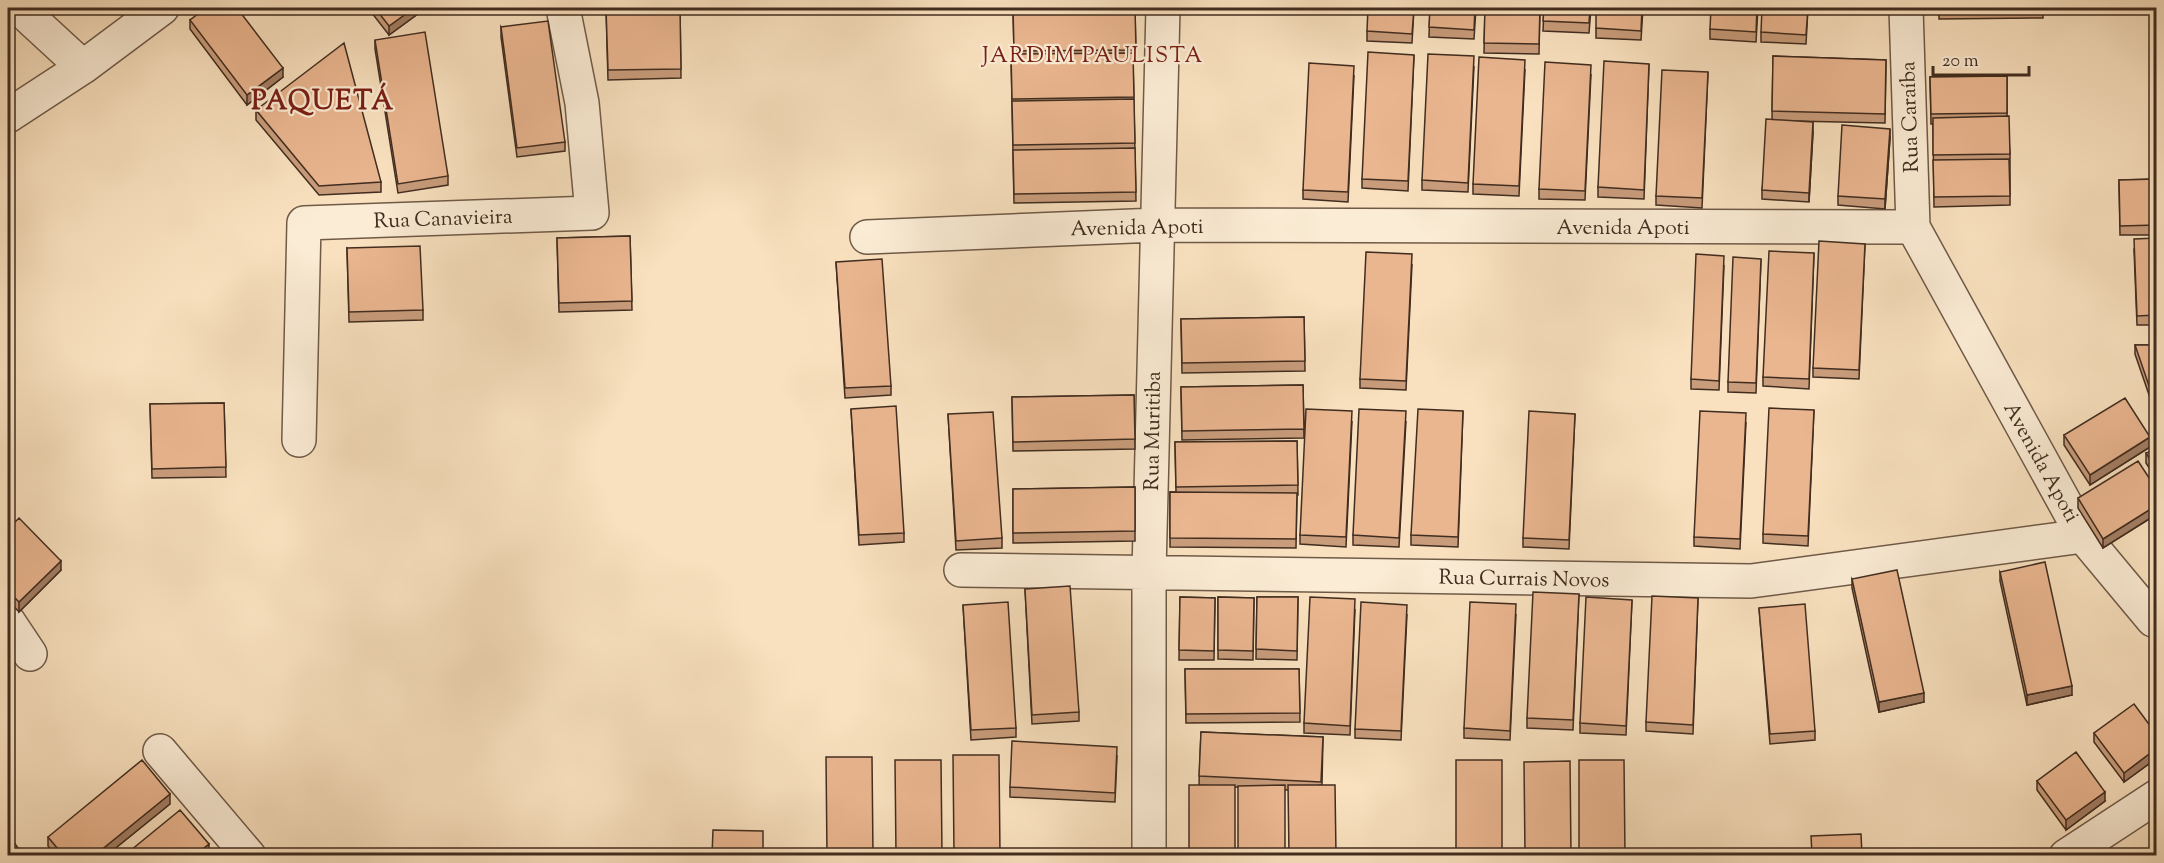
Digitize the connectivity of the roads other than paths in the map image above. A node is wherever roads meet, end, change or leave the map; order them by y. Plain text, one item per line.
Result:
1 (20, 8) edge
2 (162, 8) edge
3 (563, 8) edge
4 (1163, 8) edge
5 (1906, 8) edge
6 (83, 67) junction
7 (8, 116) edge
8 (1157, 225) junction
9 (1913, 228) junction
10 (867, 237) dead end
11 (299, 440) dead end
12 (2084, 536) junction
13 (961, 570) dead end
14 (1149, 572) junction
15 (8, 621) edge
16 (2157, 621) edge
17 (30, 654) dead end
18 (160, 751) dead end
19 (2157, 796) edge
20 (249, 855) edge
21 (1149, 855) edge
22 (2066, 855) edge

1 - 6 street
2 - 6 street
3 - 11 street, Rua Canavieira
4 - 8 street, Rua Muritiba
5 - 9 street, Rua Caraíba
6 - 7 street
8 - 9 street, Avenida Apoti
8 - 10 street, Avenida Apoti
8 - 14 street, Rua Muritiba
9 - 12 street, Avenida Apoti
12 - 14 street, Rua Currais Novos
12 - 16 street, Avenida Apoti
13 - 14 street, Rua Currais Novos
14 - 21 street, Rua Muritiba
15 - 17 street
18 - 20 street
19 - 22 street

